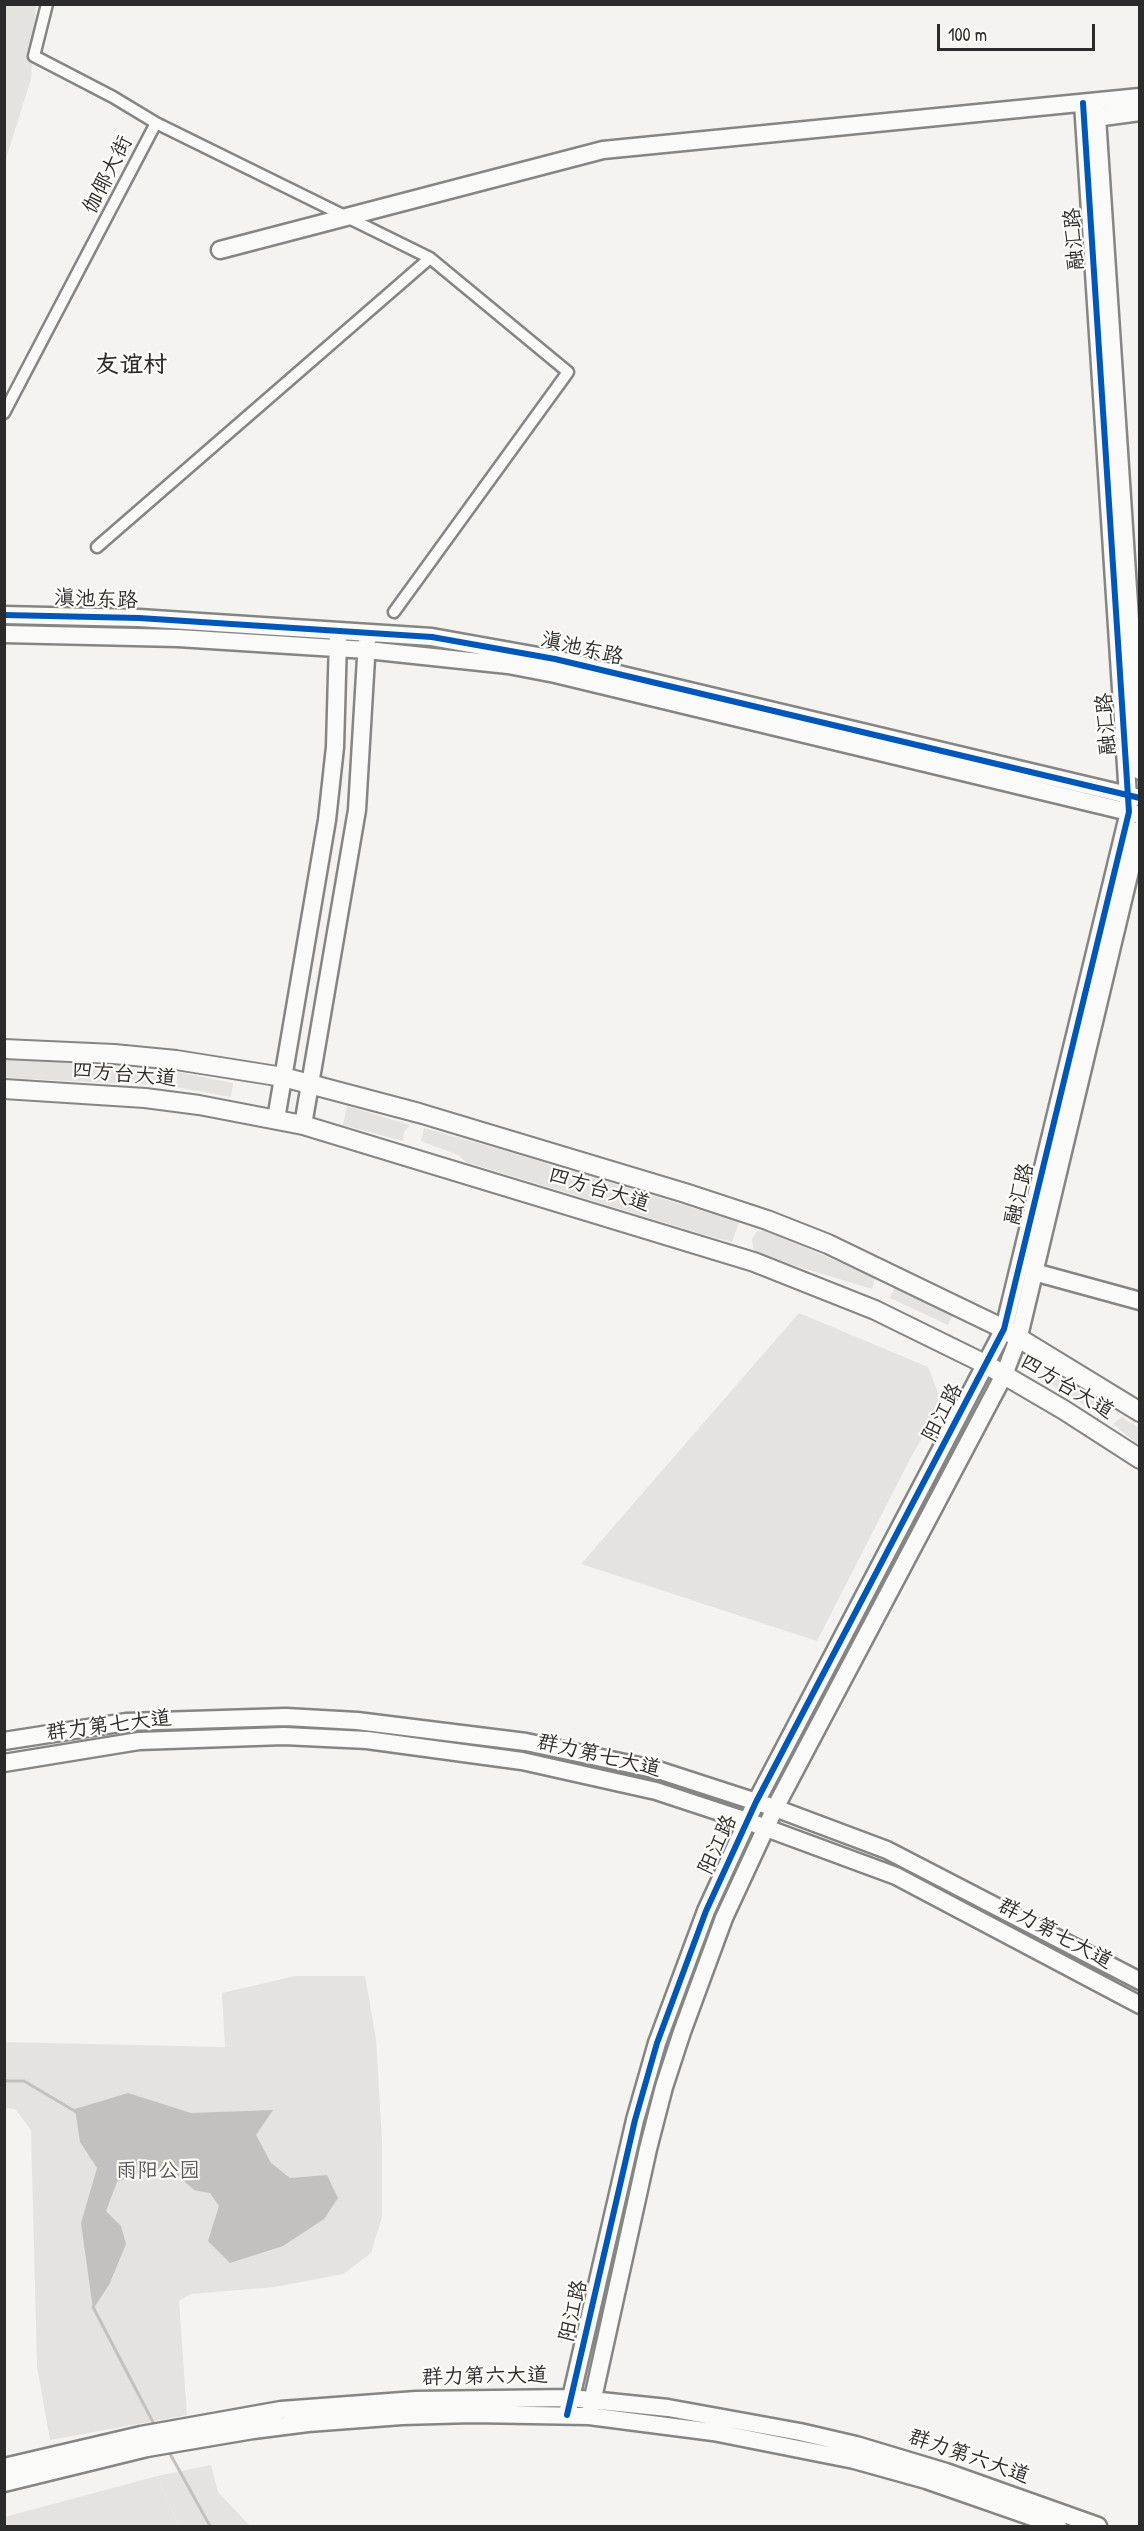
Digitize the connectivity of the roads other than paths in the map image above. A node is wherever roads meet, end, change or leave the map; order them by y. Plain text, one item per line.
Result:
1 (47, 4) edge
2 (1140, 97) edge
3 (1090, 111) junction
4 (1140, 112) edge
5 (156, 123) junction
6 (220, 250) dead end
7 (430, 258) junction
8 (4, 413) edge
9 (97, 547) dead end
10 (394, 612) dead end
11 (4, 615) edge
12 (339, 629) junction
13 (367, 631) junction
14 (4, 634) edge
15 (338, 648) junction
16 (367, 650) junction
17 (1140, 771) edge
18 (1134, 805) edge
19 (1140, 829) edge
20 (4, 1049) edge
21 (283, 1077) junction
22 (311, 1083) junction
23 (4, 1089) edge
24 (276, 1119) junction
25 (303, 1125) junction
26 (1034, 1272) junction
27 (1140, 1301) edge
28 (1011, 1333) junction
29 (987, 1365) junction
30 (1004, 1375) junction
31 (1140, 1412) edge
32 (1140, 1459) edge
33 (4, 1741) edge
34 (4, 1763) edge
35 (756, 1802) junction
36 (775, 1808) junction
37 (747, 1821) junction
38 (766, 1828) junction
39 (1140, 1981) edge
40 (1140, 2006) edge
41 (569, 2407) junction
42 (591, 2408) junction
43 (144, 2442) junction
44 (4, 2467) edge
45 (4, 2483) edge
46 (1058, 2526) edge
47 (1098, 2526) edge

1 - 5 street, 伽倻大街
2 - 3 street
3 - 4 street
3 - 6 street
3 - 17 street, 融汇路
3 - 18 street, 融汇路
5 - 7 street
5 - 8 street, 伽倻大街
7 - 9 street
7 - 10 street
11 - 12 street, 滇池东路
12 - 13 street, 滇池东路
12 - 15 street
13 - 16 street
13 - 18 street, 滇池东路
14 - 15 street, 滇池东路
15 - 16 street, 滇池东路
15 - 21 street
16 - 18 street, 滇池东路
16 - 22 street
18 - 28 street, 融汇路
19 - 26 street, 融汇路
20 - 21 main road, 四方台大道
21 - 22 main road, 四方台大道
21 - 24 street
22 - 25 street
22 - 28 main road, 四方台大道
23 - 24 main road, 四方台大道
24 - 25 main road, 四方台大道
25 - 29 main road, 四方台大道
26 - 27 street
26 - 28 street, 融汇路
28 - 29 street, 阳江路
28 - 30 street, 阳江路
28 - 31 main road, 四方台大道
29 - 30 main road, 四方台大道
29 - 35 street, 阳江路
30 - 32 main road, 四方台大道
30 - 36 street, 阳江路
33 - 35 street, 群力第七大道
34 - 37 street, 群力第七大道
35 - 36 street, 群力第七大道
35 - 37 street, 阳江路
36 - 38 street, 阳江路
36 - 39 street, 群力第七大道
37 - 38 street, 群力第七大道
37 - 41 street, 阳江路
38 - 40 street, 群力第七大道
38 - 42 street, 阳江路
41 - 42 street, 群力第六大道
41 - 43 street, 群力第六大道
42 - 46 street, 群力第六大道
42 - 47 street, 群力第六大道
43 - 44 street, 群力第六大道
43 - 45 street, 群力第六大道

